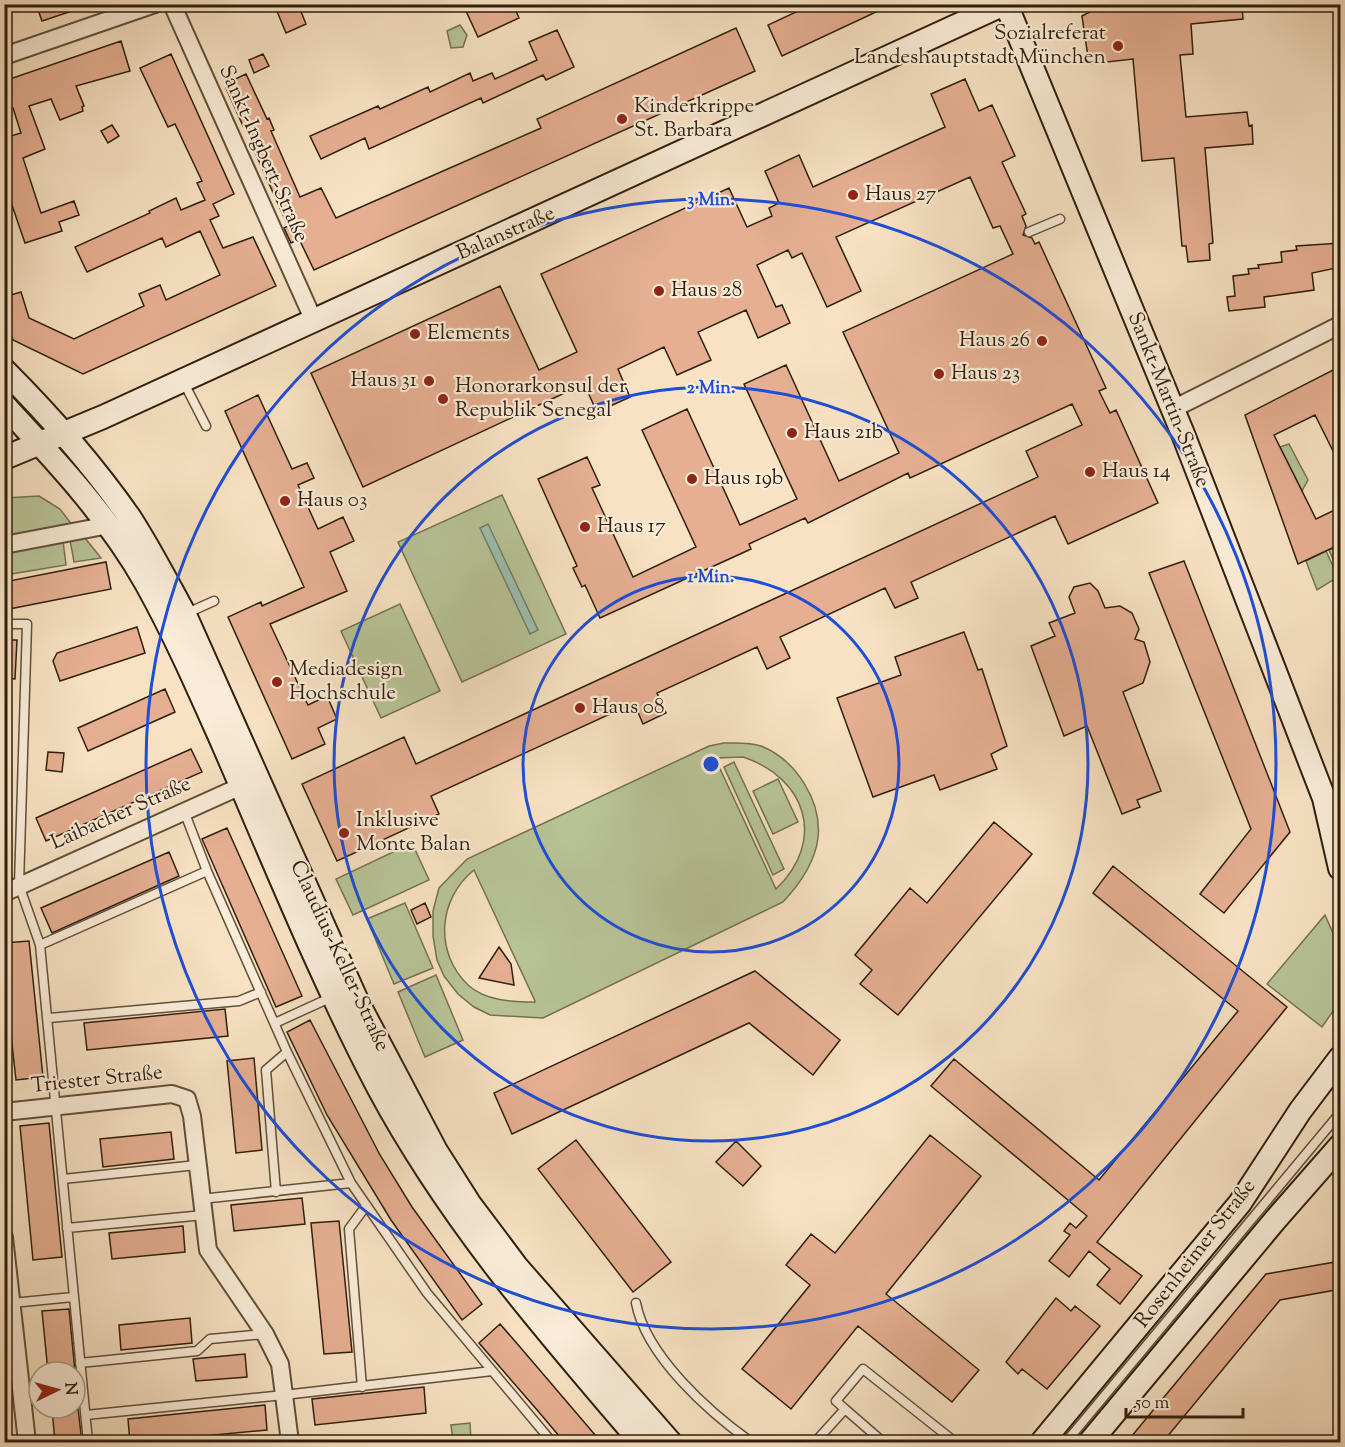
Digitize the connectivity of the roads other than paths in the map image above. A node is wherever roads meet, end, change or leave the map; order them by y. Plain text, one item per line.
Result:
1 (172, 4) edge
2 (1005, 4) edge
3 (151, 5) edge
4 (4, 56) edge
5 (1060, 219) dead end
6 (1029, 232) dead end
7 (314, 321) junction
8 (1341, 325) edge
9 (4, 370) edge
10 (183, 380) junction
11 (4, 405) edge
12 (1173, 410) junction
13 (206, 426) dead end
14 (64, 434) junction
15 (39, 444) junction
16 (4, 458) edge
17 (109, 525) junction
18 (4, 544) edge
19 (214, 601) dead end
20 (185, 615) junction
21 (4, 624) edge
22 (249, 782) junction
23 (1324, 798) junction
24 (184, 810) junction
25 (1341, 822) edge
26 (1341, 868) edge
27 (207, 871) junction
28 (12, 889) edge
29 (40, 945) junction
30 (261, 992) junction
31 (334, 995) junction
32 (49, 1018) junction
33 (275, 1023) junction
34 (287, 1052) junction
35 (1341, 1058) edge
36 (56, 1108) junction
37 (4, 1112) edge
38 (1341, 1113) edge
39 (1341, 1146) edge
40 (197, 1165) junction
41 (63, 1179) junction
42 (351, 1183) junction
43 (276, 1192) junction
44 (366, 1206) junction
45 (202, 1207) junction
46 (67, 1228) junction
47 (4, 1237) edge
48 (74, 1297) junction
49 (12, 1303) junction
50 (636, 1303) dead end
51 (9, 1324) edge
52 (265, 1334) junction
53 (80, 1360) edge
54 (87, 1362) edge
55 (492, 1371) junction
56 (362, 1387) junction
57 (285, 1395) junction
58 (845, 1409) junction
59 (87, 1415) edge
60 (86, 1420) edge
61 (1099, 1439) edge
62 (818, 1442) edge
63 (27, 1443) edge
64 (88, 1443) edge
65 (290, 1443) edge
66 (552, 1443) edge
67 (641, 1443) edge
68 (670, 1443) edge
69 (751, 1443) edge
70 (883, 1443) edge
71 (955, 1443) edge
72 (1042, 1443) edge
73 (1066, 1443) edge

1 - 7 street, Sankt-Ingbert-Straße
2 - 7 main road, Balanstraße
2 - 12 main road, Sankt-Martin-Straße
3 - 4 street
5 - 6 lane
7 - 10 main road, Balanstraße
8 - 12 street
9 - 14 main road, Claudius-Keller-Straße
10 - 13 lane
10 - 14 main road, Balanstraße
11 - 15 main road, Claudius-Keller-Straße
12 - 23 main road, Sankt-Martin-Straße
14 - 15 main road, Balanstraße
14 - 20 main road, Claudius-Keller-Straße
15 - 16 main road, Balanstraße
15 - 17 main road, Claudius-Keller-Straße
17 - 18 street
17 - 22 main road, Claudius-Keller-Straße
19 - 20 lane
20 - 22 main road, Claudius-Keller-Straße
21 - 28 lane
22 - 24 street, Laibacher Straße
22 - 31 main road, Claudius-Keller-Straße
22 - 68 main road, Claudius-Keller-Straße
23 - 25 main road, Sankt-Martin-Straße
23 - 26 main road, Sankt-Martin-Straße
24 - 27 lane
24 - 28 street, Laibacher Straße
27 - 29 lane
27 - 30 lane
28 - 29 lane
29 - 32 lane
30 - 32 lane
30 - 33 lane
31 - 33 lane
31 - 67 main road, Claudius-Keller-Straße
32 - 36 lane
33 - 34 lane
34 - 42 lane
34 - 43 lane
35 - 72 main road, Rosenheimer Straße
36 - 37 street, Triester Straße
36 - 40 street, Triester Straße
36 - 41 lane
38 - 73 lane, Rosenheimer Straße
39 - 61 main road, Rosenheimer Straße
40 - 41 lane
40 - 45 street, Triester Straße
41 - 46 lane
42 - 43 lane
42 - 44 lane
43 - 45 lane
44 - 55 lane
44 - 56 lane
45 - 46 lane
45 - 52 street, Triester Straße
46 - 48 lane
47 - 49 street
48 - 49 lane
48 - 53 lane
49 - 51 street
50 - 69 lane
51 - 63 street
52 - 54 lane
52 - 57 street, Triester Straße
55 - 56 lane
55 - 66 lane
56 - 57 lane
57 - 59 lane
57 - 65 street, Triester Straße
58 - 62 lane
58 - 70 lane
58 - 71 lane
60 - 64 lane

